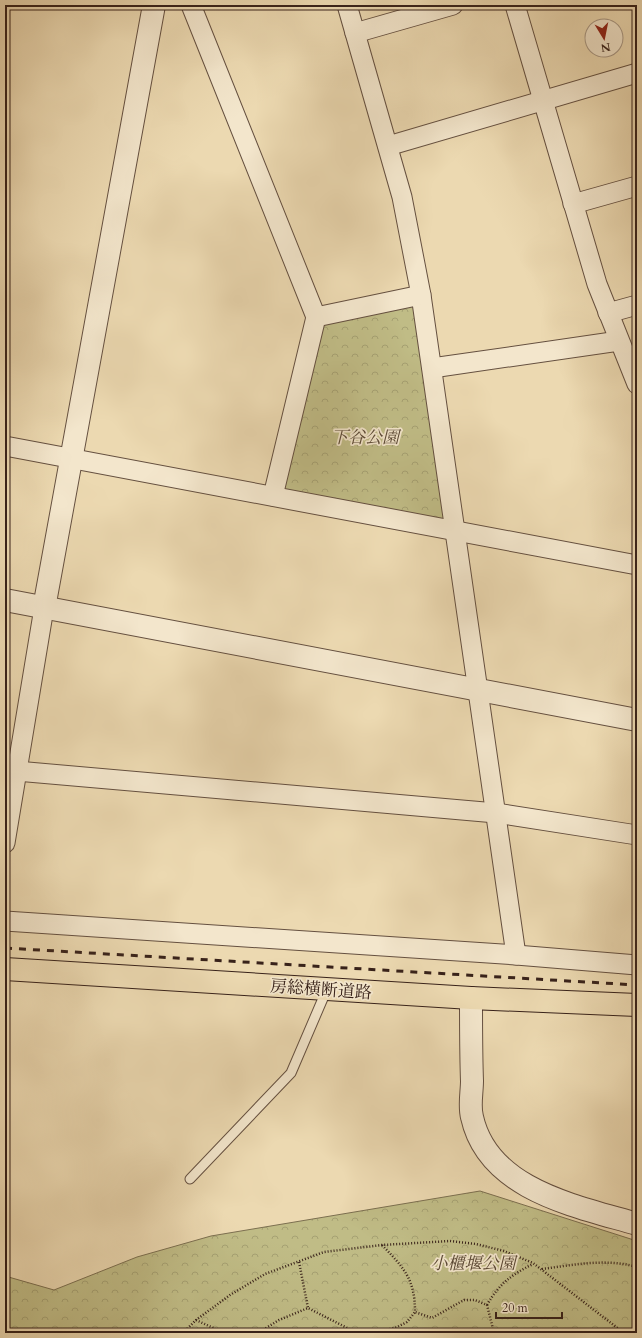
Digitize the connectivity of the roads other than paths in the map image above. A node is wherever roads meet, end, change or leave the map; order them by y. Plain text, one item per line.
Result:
1 (154, 5) edge
2 (191, 5) edge
3 (347, 5) edge
4 (453, 5) edge
5 (515, 5) edge
6 (355, 33) junction
7 (637, 73) edge
8 (543, 101) junction
9 (388, 146) junction
10 (637, 186) edge
11 (573, 204) junction
12 (421, 295) junction
13 (637, 305) edge
14 (608, 313) junction
15 (316, 317) junction
16 (619, 341) junction
17 (432, 368) junction
18 (637, 384) edge
19 (5, 446) edge
20 (71, 458) junction
21 (273, 496) junction
22 (454, 530) junction
23 (637, 565) edge
24 (5, 600) edge
25 (44, 608) junction
26 (478, 690) junction
27 (637, 720) edge
28 (11, 771) edge
29 (496, 813) junction
30 (637, 835) edge
31 (5, 842) edge
32 (5, 921) edge
33 (516, 955) junction
34 (637, 965) edge
35 (5, 969) edge
36 (327, 989) junction
37 (471, 998) junction
38 (637, 1005) edge
39 (190, 1179) dead end
40 (637, 1224) edge

1 - 20 street
2 - 15 street
3 - 6 street
4 - 6 street
5 - 8 street
6 - 9 street
7 - 8 street
8 - 9 street
8 - 11 street
9 - 12 street
10 - 11 street
11 - 14 street
12 - 15 street
12 - 17 street
13 - 14 street
14 - 16 street
15 - 21 street
16 - 17 street
16 - 18 street
17 - 22 street
19 - 20 street
20 - 21 street
20 - 25 street
21 - 22 street
22 - 23 street
22 - 26 street
24 - 25 street
25 - 26 street
25 - 28 street
26 - 27 street
26 - 29 street
28 - 29 street
28 - 31 street
29 - 30 street
29 - 33 street
32 - 33 street
33 - 34 street
35 - 36 highway, 房総横断道路
36 - 37 highway, 房総横断道路
36 - 39 lane
37 - 38 highway, 房総横断道路
37 - 40 street

